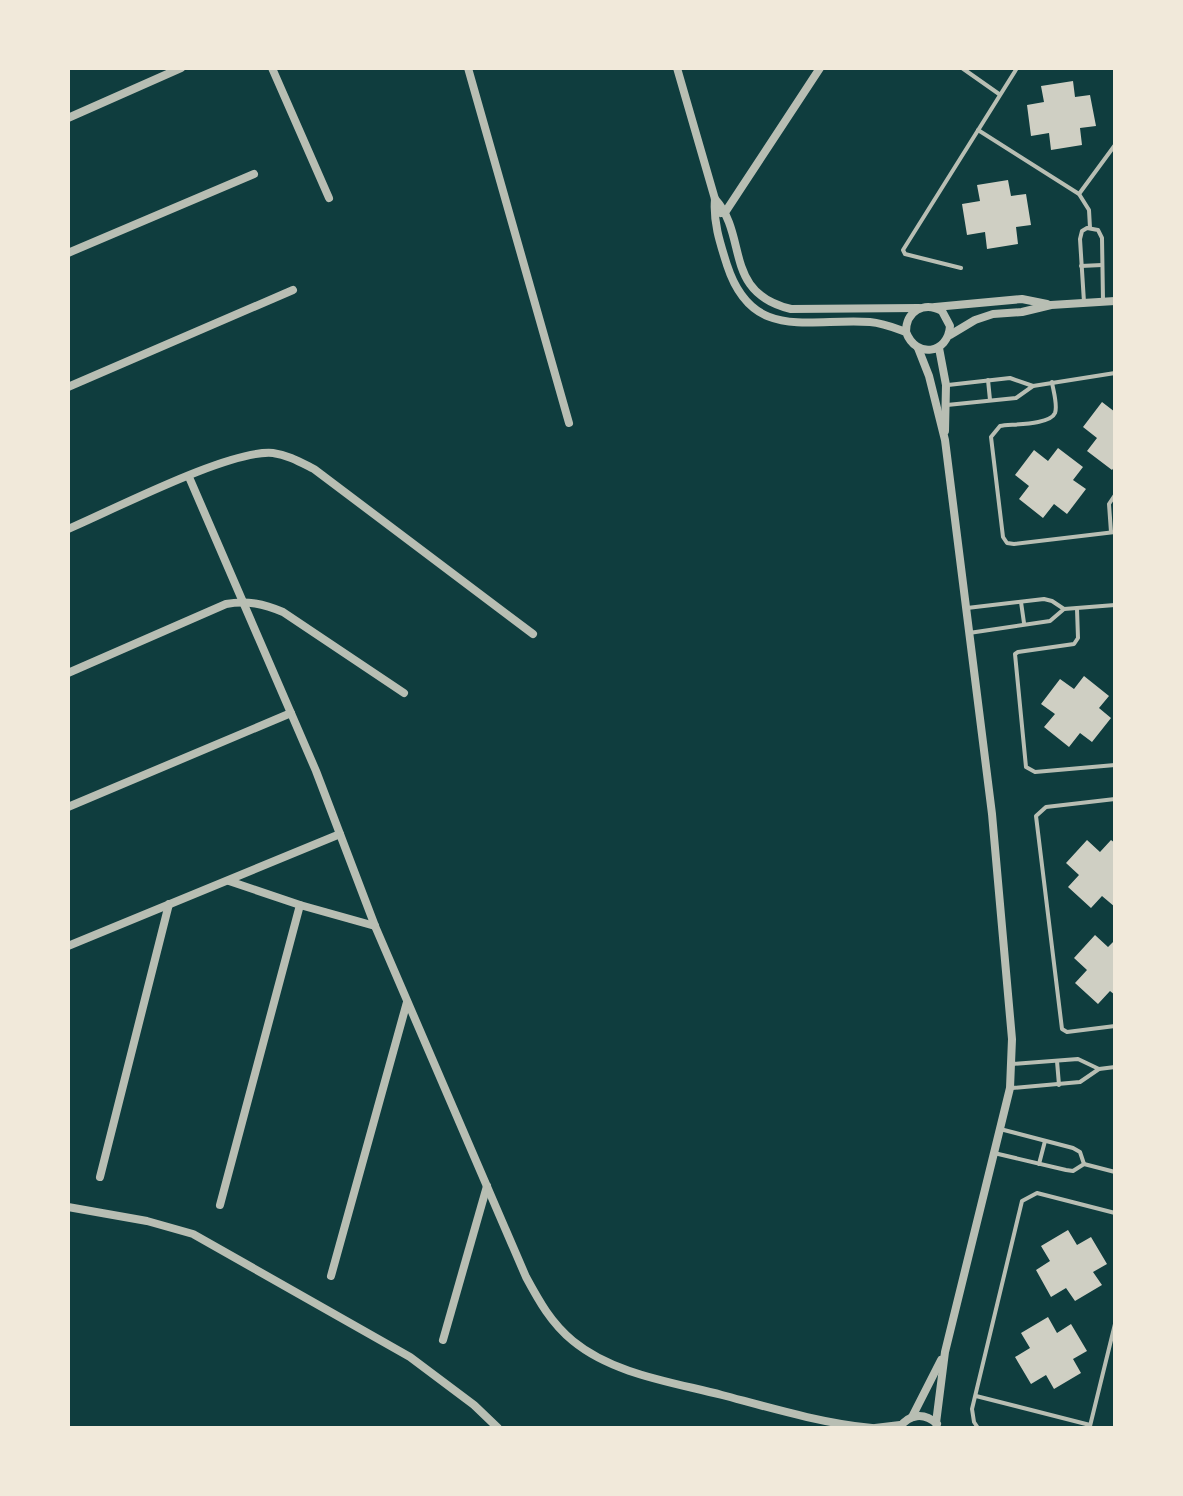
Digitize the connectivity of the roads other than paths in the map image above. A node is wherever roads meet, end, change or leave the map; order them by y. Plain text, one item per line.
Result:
1 (181, 68) edge
2 (272, 68) edge
3 (468, 68) edge
4 (677, 68) edge
5 (820, 68) edge
6 (962, 68) edge
7 (1017, 68) edge
8 (1000, 94) junction
9 (68, 118) edge
10 (978, 130) junction
11 (1115, 145) edge
12 (254, 174) dead end
13 (1079, 194) junction
14 (329, 198) dead end
15 (715, 199) junction
16 (726, 211) junction
17 (713, 217) junction
18 (1090, 228) junction
19 (68, 253) edge
20 (1102, 265) junction
21 (1081, 266) junction
22 (961, 268) dead end
23 (293, 290) dead end
24 (1115, 301) edge
25 (1103, 302) junction
26 (1084, 303) junction
27 (1051, 305) junction
28 (935, 307) junction
29 (920, 308) junction
30 (906, 332) junction
31 (950, 335) junction
32 (918, 348) junction
33 (939, 348) junction
34 (1115, 373) edge
35 (988, 380) junction
36 (1052, 382) junction
37 (946, 385) junction
38 (1033, 386) junction
39 (68, 387) edge
40 (990, 400) junction
41 (947, 405) junction
42 (569, 423) dead end
43 (945, 440) junction
44 (189, 477) junction
45 (1115, 495) edge
46 (68, 529) edge
47 (1113, 532) edge
48 (241, 601) junction
49 (1021, 602) junction
50 (1115, 605) edge
51 (967, 608) junction
52 (1064, 609) junction
53 (1077, 609) junction
54 (1024, 623) junction
55 (969, 633) junction
56 (533, 634) dead end
57 (68, 673) edge
58 (404, 693) dead end
59 (291, 713) junction
60 (1115, 765) edge
61 (1115, 799) edge
62 (68, 807) edge
63 (340, 834) junction
64 (228, 880) junction
65 (169, 904) junction
66 (300, 905) junction
67 (375, 926) junction
68 (68, 946) edge
69 (408, 1002) junction
70 (1115, 1026) edge
71 (1057, 1061) junction
72 (1012, 1064) junction
73 (1115, 1067) edge
74 (1099, 1069) junction
75 (1059, 1085) junction
76 (1010, 1088) junction
77 (1000, 1129) junction
78 (1045, 1141) junction
79 (994, 1153) junction
80 (1039, 1164) junction
81 (1084, 1164) junction
82 (1115, 1172) edge
83 (100, 1177) dead end
84 (488, 1185) junction
85 (220, 1205) dead end
86 (68, 1207) edge
87 (1115, 1213) edge
88 (331, 1276) dead end
89 (1115, 1324) edge
90 (443, 1340) dead end
91 (945, 1352) junction
92 (975, 1395) junction
93 (912, 1417) junction
94 (811, 1418) junction
95 (938, 1426) edge
96 (900, 1427) edge
97 (1089, 1427) edge
98 (498, 1428) edge
99 (826, 1428) edge
100 (873, 1428) edge
101 (978, 1428) edge

1 - 9 street
2 - 14 street
3 - 42 street
4 - 15 street
5 - 16 street
6 - 8 lane
7 - 8 lane
8 - 10 lane
10 - 13 lane
10 - 22 lane
11 - 13 lane
12 - 19 street
13 - 18 lane
15 - 16 street
15 - 17 street
16 - 17 street
16 - 29 street
17 - 30 street
18 - 20 lane
18 - 21 lane
20 - 21 lane
20 - 25 lane
21 - 26 lane
23 - 39 street
24 - 25 street
25 - 26 street
26 - 27 street
27 - 28 street
27 - 31 street
28 - 29 street
28 - 31 street
29 - 30 street
30 - 32 street
31 - 33 street
32 - 33 street
32 - 43 street
33 - 37 street
34 - 36 lane
35 - 37 lane
35 - 38 lane
35 - 40 lane
36 - 38 lane
36 - 47 lane
37 - 41 street
38 - 40 lane
40 - 41 lane
41 - 43 street
43 - 51 street
44 - 46 street
44 - 48 street
44 - 56 street
45 - 47 lane
48 - 57 street
48 - 58 street
48 - 59 street
49 - 51 lane
49 - 52 lane
49 - 54 lane
50 - 53 lane
51 - 55 street
52 - 53 lane
52 - 54 lane
53 - 60 lane
54 - 55 lane
55 - 72 street
59 - 62 street
59 - 63 street
61 - 70 lane
63 - 64 street
63 - 67 street
64 - 65 street
64 - 66 street
65 - 68 street
65 - 83 street
66 - 67 street
66 - 85 street
67 - 69 street
69 - 84 street
69 - 88 street
71 - 72 lane
71 - 74 lane
71 - 75 lane
72 - 76 street
73 - 74 lane
74 - 75 lane
75 - 76 lane
76 - 77 street
77 - 78 lane
77 - 79 street
78 - 80 lane
78 - 81 lane
79 - 80 lane
79 - 91 street
80 - 81 lane
81 - 82 lane
84 - 90 street
84 - 94 street
86 - 98 street
87 - 92 lane
89 - 97 lane
91 - 93 street
91 - 95 street
92 - 97 lane
92 - 101 lane
93 - 95 street
93 - 96 street
94 - 99 street
94 - 100 street
96 - 100 street

